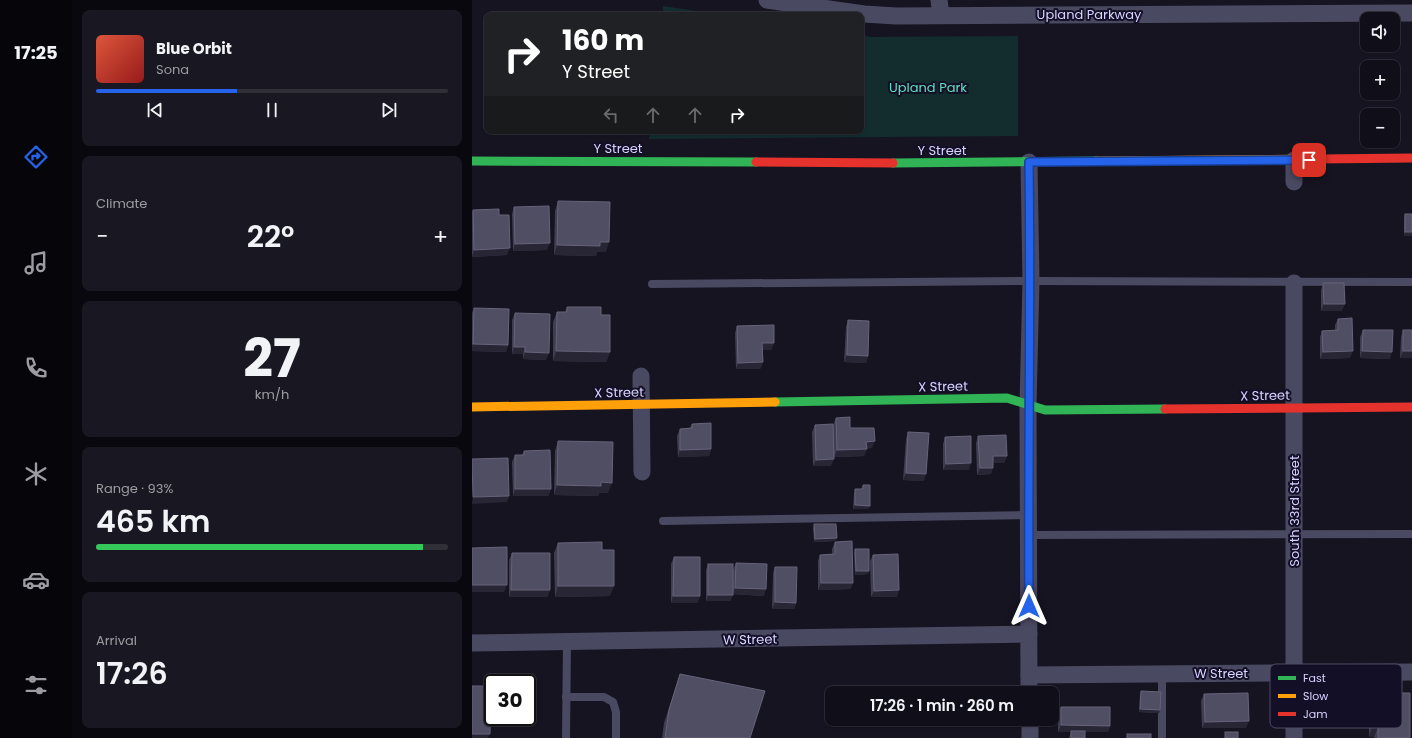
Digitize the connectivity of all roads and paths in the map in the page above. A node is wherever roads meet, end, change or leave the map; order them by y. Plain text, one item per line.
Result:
1 (767, 0) edge
2 (1205, 7) edge
3 (940, 8) edge
4 (850, 12) edge
5 (1412, 13) edge
6 (864, 14) edge
7 (1412, 158) edge
8 (1294, 160) junction
9 (472, 161) edge
10 (1029, 162) junction
11 (1294, 182) dead end
12 (1031, 281) junction
13 (1412, 282) edge
14 (1294, 283) junction
15 (652, 284) dead end
16 (641, 376) dead end
17 (641, 405) junction
18 (1028, 405) junction
19 (472, 407) edge
20 (1294, 407) junction
21 (1412, 407) edge
22 (642, 472) dead end
23 (1028, 515) junction
24 (663, 521) dead end
25 (1294, 534) junction
26 (1412, 534) edge
27 (1028, 535) junction
28 (1029, 634) junction
29 (566, 642) junction
30 (472, 643) edge
31 (1294, 664) edge
32 (1402, 672) edge
33 (1412, 672) edge
34 (1270, 673) edge
35 (1162, 674) junction
36 (1029, 675) junction
37 (1030, 686) edge
38 (566, 697) junction
39 (1030, 726) edge
40 (566, 738) edge
41 (616, 738) edge
42 (1030, 738) edge
43 (1162, 738) edge

1 - 4 street, Upland Parkway
2 - 3 street, Upland Parkway
2 - 5 street, Upland Parkway
3 - 6 street, Upland Parkway
7 - 8 street, Y Street
8 - 10 street, Y Street
8 - 11 street
9 - 10 street, Y Street
10 - 12 street
12 - 14 lane
12 - 15 lane
12 - 18 street
13 - 14 lane
14 - 20 street, South 33rd Street
16 - 17 street
17 - 18 street, X Street
17 - 19 street, X Street
17 - 22 street
18 - 20 street, X Street
18 - 23 street
20 - 21 street, X Street
20 - 25 street, South 33rd Street
23 - 24 lane
23 - 27 street
25 - 26 lane
25 - 27 lane
25 - 31 street, South 33rd Street
27 - 28 street
28 - 29 street, W Street
28 - 36 street
29 - 30 street, W Street
29 - 38 lane
32 - 33 street, W Street
34 - 35 street, W Street
35 - 36 street, W Street
35 - 43 lane
36 - 37 street
38 - 40 lane
38 - 41 lane
39 - 42 street

